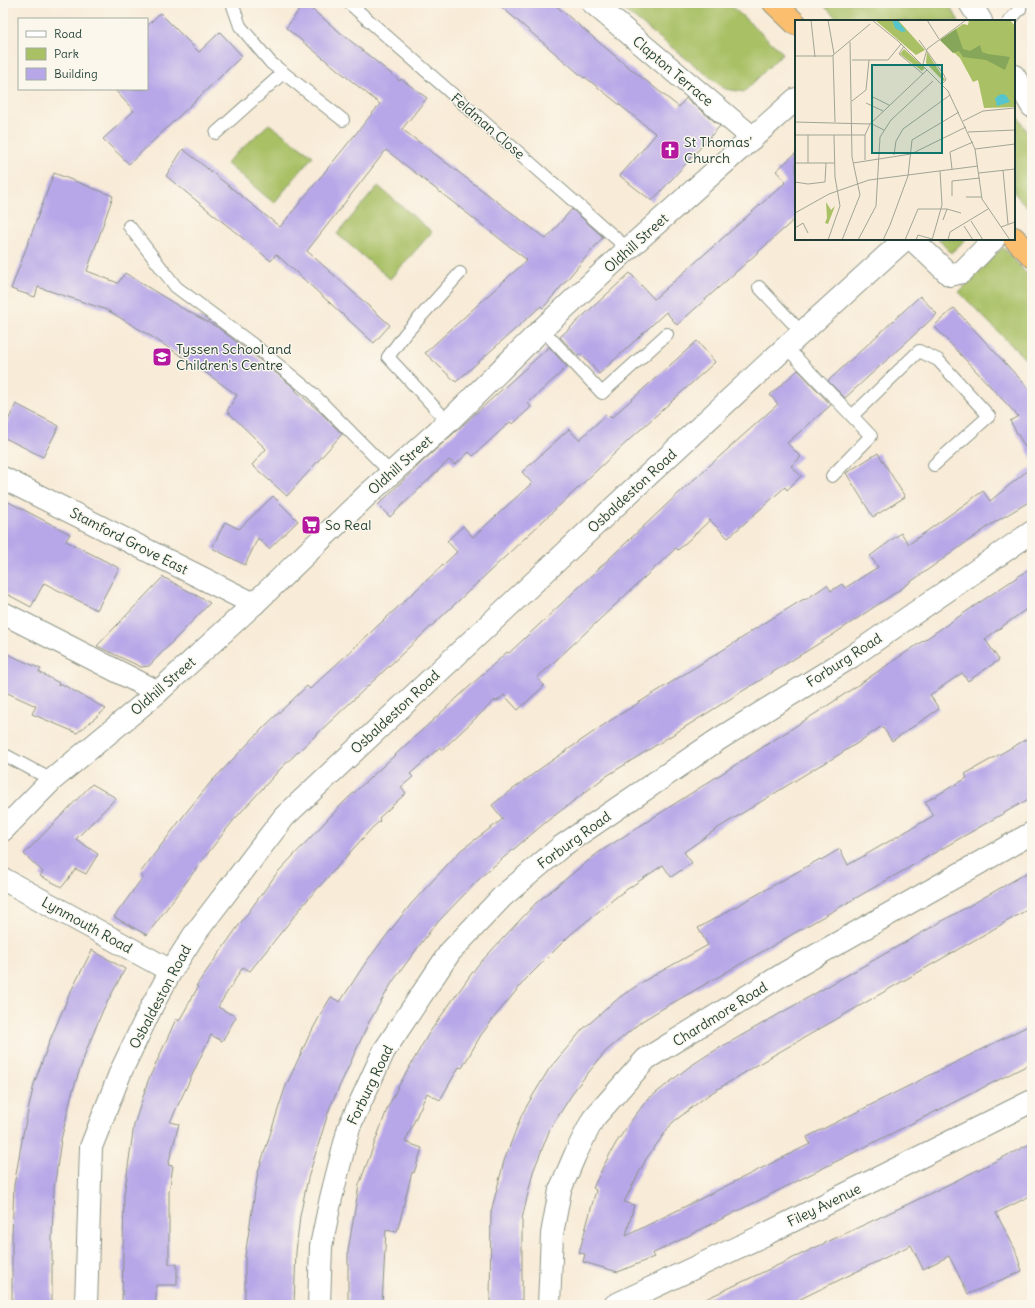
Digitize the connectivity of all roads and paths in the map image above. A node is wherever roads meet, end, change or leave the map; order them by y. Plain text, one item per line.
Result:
1 (232, 3) edge
2 (348, 3) edge
3 (593, 3) edge
4 (774, 3) edge
5 (970, 3) edge
6 (1021, 3) edge
7 (980, 20) edge
8 (1011, 20) edge
9 (795, 23) edge
10 (283, 73) junction
11 (1015, 78) edge
12 (795, 99) edge
13 (1032, 106) edge
14 (343, 120) dead end
15 (216, 133) dead end
16 (753, 138) junction
17 (129, 226) dead end
18 (1015, 239) edge
19 (904, 240) edge
20 (913, 240) edge
21 (993, 240) edge
22 (628, 249) junction
23 (1032, 256) edge
24 (460, 273) dead end
25 (760, 287) dead end
26 (542, 329) junction
27 (802, 332) junction
28 (667, 334) dead end
29 (786, 347) junction
30 (852, 416) junction
31 (448, 422) junction
32 (934, 465) dead end
33 (391, 473) junction
34 (832, 476) dead end
35 (3, 478) edge
36 (1032, 532) edge
37 (254, 604) junction
38 (3, 613) edge
39 (158, 692) junction
40 (3, 754) edge
41 (52, 780) junction
42 (3, 830) edge
43 (1032, 833) edge
44 (3, 879) edge
45 (170, 971) junction
46 (1032, 1101) edge
47 (86, 1305) edge
48 (319, 1305) edge
49 (549, 1305) edge
50 (615, 1305) edge

1 - 10 lane
2 - 22 lane, Feldman Close
3 - 16 street, Clapton Terrace
4 - 9 highway
5 - 7 street
6 - 8 lane
10 - 14 lane
10 - 15 lane
11 - 13 street
12 - 16 street, Oldhill Street
16 - 22 street, Oldhill Street
17 - 33 lane
18 - 23 highway
19 - 27 street, Osbaldeston Road
20 - 21 street
22 - 26 street, Oldhill Street
24 - 31 lane
25 - 27 lane
26 - 28 lane
26 - 31 street, Oldhill Street
27 - 29 street, Osbaldeston Road
29 - 30 lane
29 - 45 street, Osbaldeston Road
30 - 32 lane
30 - 34 lane
31 - 33 street, Oldhill Street
33 - 37 street, Oldhill Street
35 - 37 street, Stamford Grove East
36 - 48 street, Forburg Road
37 - 39 street, Oldhill Street
38 - 39 street
39 - 41 street, Oldhill Street
40 - 41 lane
41 - 42 street, Oldhill Street
43 - 49 street, Chardmore Road
44 - 45 street, Lynmouth Road
45 - 47 street, Osbaldeston Road
46 - 50 street, Filey Avenue

